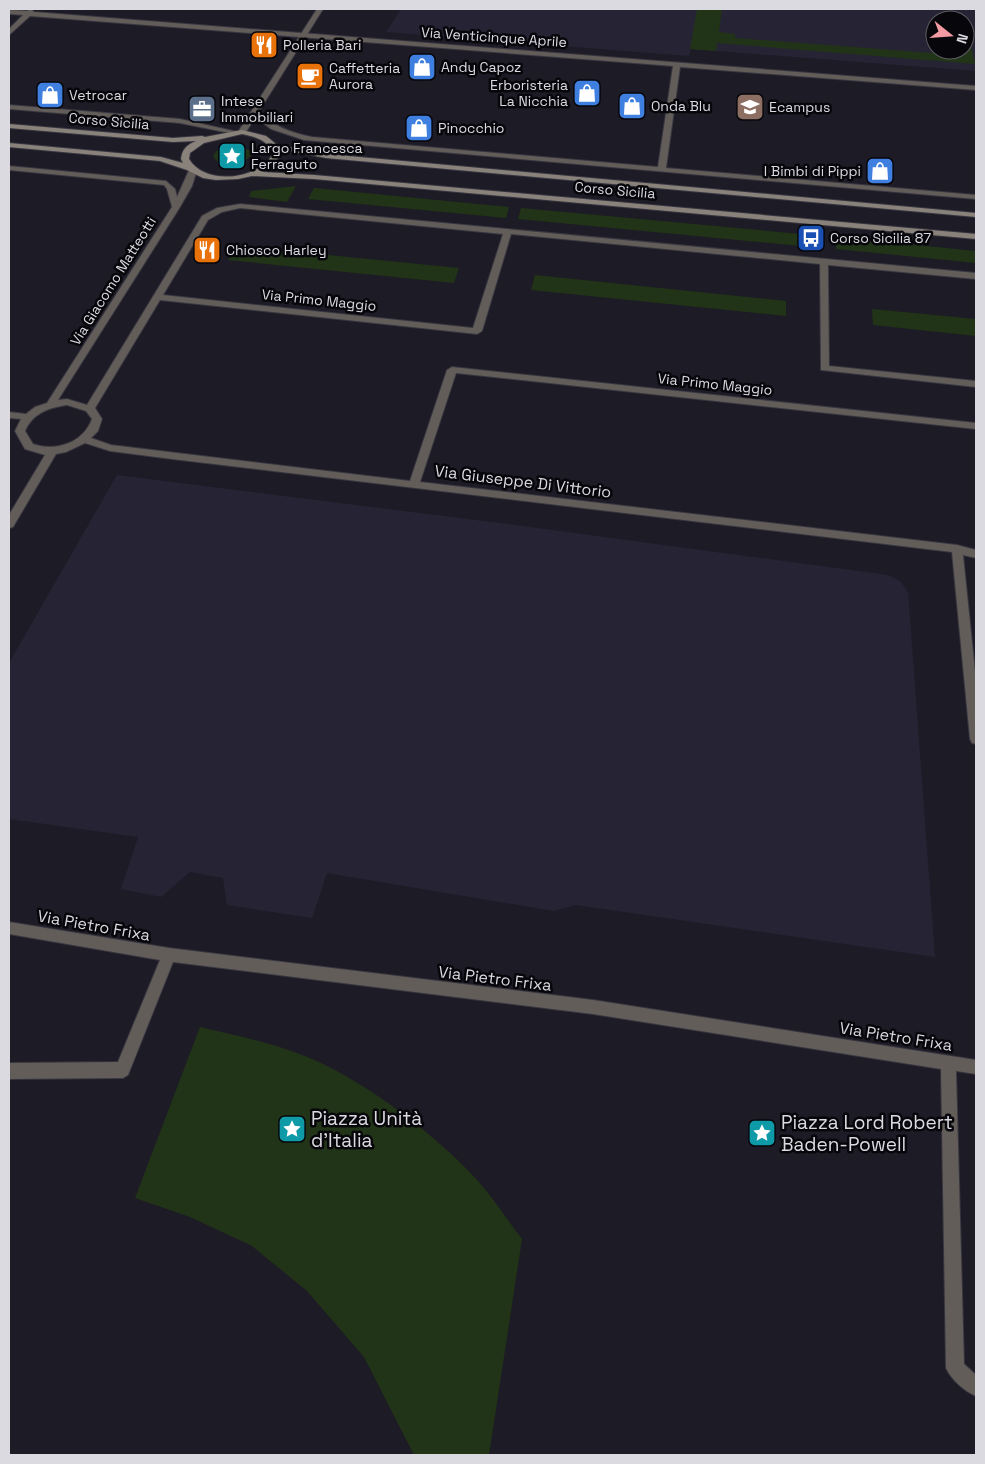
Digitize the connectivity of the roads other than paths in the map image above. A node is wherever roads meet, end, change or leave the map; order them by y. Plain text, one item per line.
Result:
1 (320, 9) edge
2 (31, 11) edge
3 (9, 12) edge
4 (9, 33) edge
5 (304, 34) junction
6 (677, 64) junction
7 (976, 88) edge
8 (9, 107) edge
9 (254, 113) junction
10 (9, 126) edge
11 (238, 132) junction
12 (207, 138) junction
13 (9, 144) edge
14 (275, 146) junction
15 (9, 168) edge
16 (191, 169) junction
17 (662, 169) junction
18 (252, 174) junction
19 (976, 197) edge
20 (176, 207) junction
21 (976, 215) edge
22 (508, 231) junction
23 (976, 237) edge
24 (824, 262) junction
25 (976, 276) edge
26 (157, 297) junction
27 (976, 384) edge
28 (51, 404) junction
29 (90, 408) junction
30 (9, 415) edge
31 (28, 417) junction
32 (976, 426) edge
33 (86, 440) junction
34 (54, 451) junction
35 (414, 485) junction
36 (9, 524) edge
37 (976, 547) edge
38 (957, 549) junction
39 (976, 554) edge
40 (976, 740) edge
41 (9, 928) edge
42 (169, 955) junction
43 (948, 1062) junction
44 (976, 1067) edge
45 (9, 1072) edge
46 (976, 1387) edge

1 - 5 street
2 - 3 street, Via Venticinque Aprile
2 - 4 street
2 - 5 street, Via Venticinque Aprile
5 - 6 street, Via Venticinque Aprile
5 - 9 street
6 - 7 street, Via Venticinque Aprile
6 - 17 street
8 - 11 street
9 - 11 street
9 - 17 street
10 - 12 main road, Corso Sicilia
11 - 12 main road
11 - 14 main road, Corso Sicilia
12 - 16 main road
13 - 16 main road, Corso Sicilia
14 - 18 main road
14 - 21 main road, Corso Sicilia
15 - 20 street
16 - 18 main road, Corso Sicilia
16 - 20 street, Via Giacomo Matteotti
17 - 19 street
18 - 23 main road, Corso Sicilia
20 - 28 street, Via Giacomo Matteotti
22 - 24 street
22 - 26 street
22 - 26 street, Via Primo Maggio
24 - 25 street
24 - 27 street
26 - 29 street
28 - 29 street
28 - 31 street
29 - 33 street
30 - 31 street
31 - 34 street
32 - 35 street, Via Primo Maggio
33 - 34 street
33 - 35 street, Via Giuseppe Di Vittorio
34 - 36 street
35 - 38 street, Via Giuseppe Di Vittorio
37 - 38 street, Via Giuseppe Di Vittorio
38 - 39 street, Via Giuseppe Di Vittorio
38 - 40 street
41 - 42 street, Via Pietro Frixa
42 - 43 street, Via Pietro Frixa
42 - 45 street
43 - 44 street, Via Pietro Frixa
43 - 46 street

